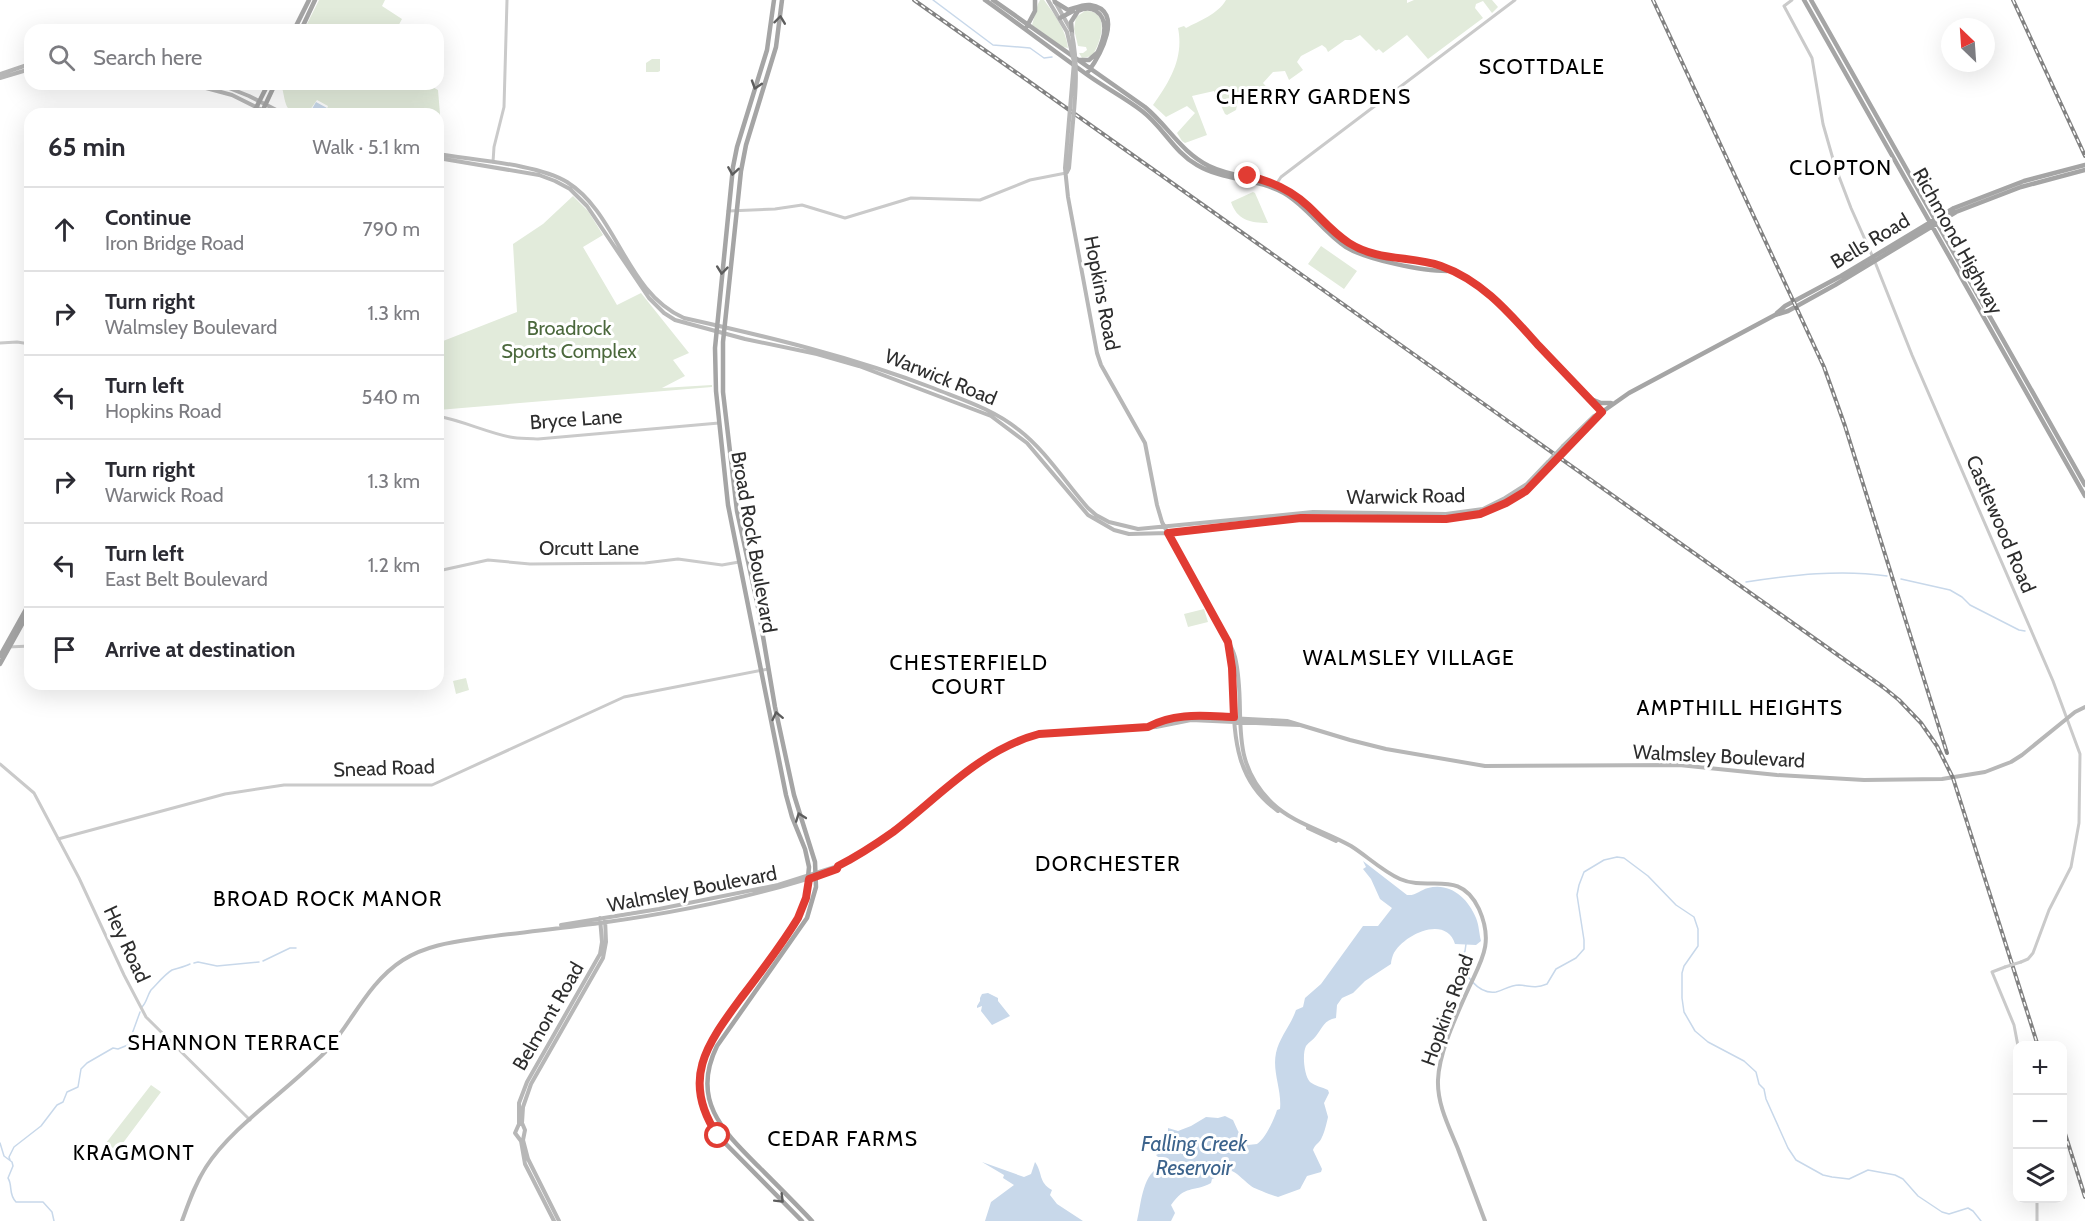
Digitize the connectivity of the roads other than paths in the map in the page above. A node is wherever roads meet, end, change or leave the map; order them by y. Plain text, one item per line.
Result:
1 (309, 0) edge
2 (315, 0) edge
3 (507, 0) edge
4 (774, 0) edge
5 (782, 0) edge
6 (986, 0) edge
7 (993, 0) edge
8 (1035, 0) edge
9 (1048, 0) edge
10 (1515, 0) edge
11 (1792, 0) edge
12 (1804, 0) edge
13 (1811, 0) edge
14 (1055, 1) edge
15 (1080, 6) junction
16 (1062, 17) junction
17 (297, 24) edge
18 (304, 24) edge
19 (1027, 28) junction
20 (1069, 33) junction
21 (1099, 53) junction
22 (1076, 60) junction
23 (24, 68) edge
24 (1088, 71) junction
25 (0, 76) edge
26 (1102, 78) junction
27 (217, 90) edge
28 (231, 90) edge
29 (265, 90) edge
30 (272, 90) edge
31 (258, 104) junction
32 (265, 104) junction
33 (256, 108) edge
34 (260, 108) edge
35 (264, 108) edge
36 (273, 108) edge
37 (444, 157) edge
38 (493, 165) junction
39 (2085, 165) edge
40 (2085, 170) edge
41 (1066, 173) junction
42 (1275, 186) junction
43 (736, 211) junction
44 (728, 212) junction
45 (1314, 212) junction
46 (1316, 219) junction
47 (1933, 223) junction
48 (1874, 259) junction
49 (1450, 271) junction
50 (717, 325) junction
51 (724, 327) junction
52 (717, 332) junction
53 (724, 333) junction
54 (0, 343) edge
55 (24, 343) edge
56 (1588, 398) junction
57 (1614, 402) junction
58 (1602, 412) junction
59 (444, 417) edge
60 (719, 423) junction
61 (1550, 464) junction
62 (2085, 484) edge
63 (2085, 496) edge
64 (1166, 528) junction
65 (1168, 533) junction
66 (741, 562) junction
67 (444, 570) edge
68 (24, 614) edge
69 (24, 620) edge
70 (24, 646) edge
71 (7, 647) junction
72 (0, 656) edge
73 (0, 664) edge
74 (768, 669) junction
75 (761, 671) junction
76 (2085, 707) edge
77 (2068, 718) junction
78 (1237, 720) junction
79 (0, 764) edge
80 (58, 839) junction
81 (817, 874) junction
82 (808, 876) junction
83 (603, 920) junction
84 (2017, 1041) edge
85 (250, 1120) junction
86 (517, 1128) junction
87 (523, 1128) junction
88 (524, 1135) junction
89 (518, 1136) junction
90 (2037, 1203) edge
91 (182, 1221) edge
92 (554, 1221) edge
93 (559, 1221) edge
94 (802, 1221) edge
95 (812, 1221) edge
96 (1485, 1221) edge
97 (2037, 1221) edge

1 - 17 main road
2 - 18 main road
3 - 38 street
4 -> 44 main road, Broad Rock Boulevard
43 -> 5 main road, Broad Rock Boulevard
6 - 19 main road
7 - 19 main road
8 - 19 main road
9 - 16 main road, Hopkins Road
10 - 42 street
11 - 48 street, Castlewood Road
12 - 47 main road, Richmond Highway
13 - 47 main road, Richmond Highway
14 - 15 main road
14 - 16 main road, Hopkins Road
15 - 16 main road
15 - 21 main road
16 - 20 main road, Hopkins Road
19 - 22 main road
19 - 24 main road
20 - 21 main road
20 - 41 main road, Hopkins Road, bridge
21 - 22 main road
21 - 24 main road
21 - 26 main road
22 - 24 main road
23 - 25 main road
24 - 26 main road
24 - 42 main road
26 - 42 main road
27 - 31 main road
28 - 31 main road
29 - 31 main road
30 - 32 main road
31 - 32 main road
31 - 33 main road
31 - 34 main road
32 - 35 main road
32 - 36 main road
37 - 38 main road, Warwick Road
38 - 50 main road, Warwick Road
38 - 52 main road, Warwick Road
39 - 47 main road, Bells Road
40 - 47 main road, Bells Road
41 - 43 street
41 - 64 main road, Hopkins Road
42 - 45 main road
42 - 46 main road
43 - 44 street
43 - 51 main road, Broad Rock Boulevard
44 -> 50 main road, Broad Rock Boulevard
45 - 46 main road
45 - 49 main road
46 - 49 main road
47 - 48 main road, Bells Road
47 - 62 main road, Richmond Highway
47 - 63 main road, Richmond Highway
48 - 57 main road, Bells Road
48 - 77 street, Castlewood Road
49 - 56 main road
50 - 51 main road, Warwick Road
50 - 52 main road, Broad Rock Boulevard
51 - 53 main road, Broad Rock Boulevard
51 - 64 main road, Warwick Road
52 - 53 main road, Warwick Road
52 - 60 main road, Broad Rock Boulevard
53 - 65 main road, Warwick Road
53 - 74 main road, Broad Rock Boulevard
54 - 55 street
56 - 57 main road
56 - 58 main road
57 - 58 main road, Bells Road
58 - 61 main road, Warwick Road, bridge
59 - 60 street, Bryce Lane
60 - 66 main road, Broad Rock Boulevard
61 - 64 main road, Warwick Road
61 - 65 main road, Warwick Road
64 - 65 main road, Hopkins Road
65 - 78 main road, Hopkins Road
66 - 67 street, Orcutt Lane
66 - 75 main road, Broad Rock Boulevard
68 - 71 main road
69 - 71 main road
70 - 71 street
71 - 72 main road
71 - 73 main road
74 - 75 street, Snead Road
81 -> 74 main road, Broad Rock Boulevard
75 - 80 street, Snead Road
75 - 82 main road, Broad Rock Boulevard
76 - 77 main road, Walmsley Boulevard
77 - 78 main road, Walmsley Boulevard
77 - 84 street, Castlewood Road, bridge
78 - 81 main road, Walmsley Boulevard
78 - 96 main road, Hopkins Road
79 - 80 street, Hey Road
80 - 85 street, Hey Road
81 - 82 main road, Walmsley Boulevard
81 - 95 main road
82 - 83 main road, Walmsley Boulevard
82 -> 94 main road
83 - 85 main road, Walmsley Boulevard
83 - 86 main road, Belmont Road
83 - 87 main road, Belmont Road
85 - 91 main road, Walmsley Boulevard
86 - 87 main road
86 - 89 main road, Belmont Road
87 - 88 main road, Belmont Road
88 - 89 main road
88 - 93 main road, Belmont Road
89 - 92 main road, Belmont Road
90 - 97 street

